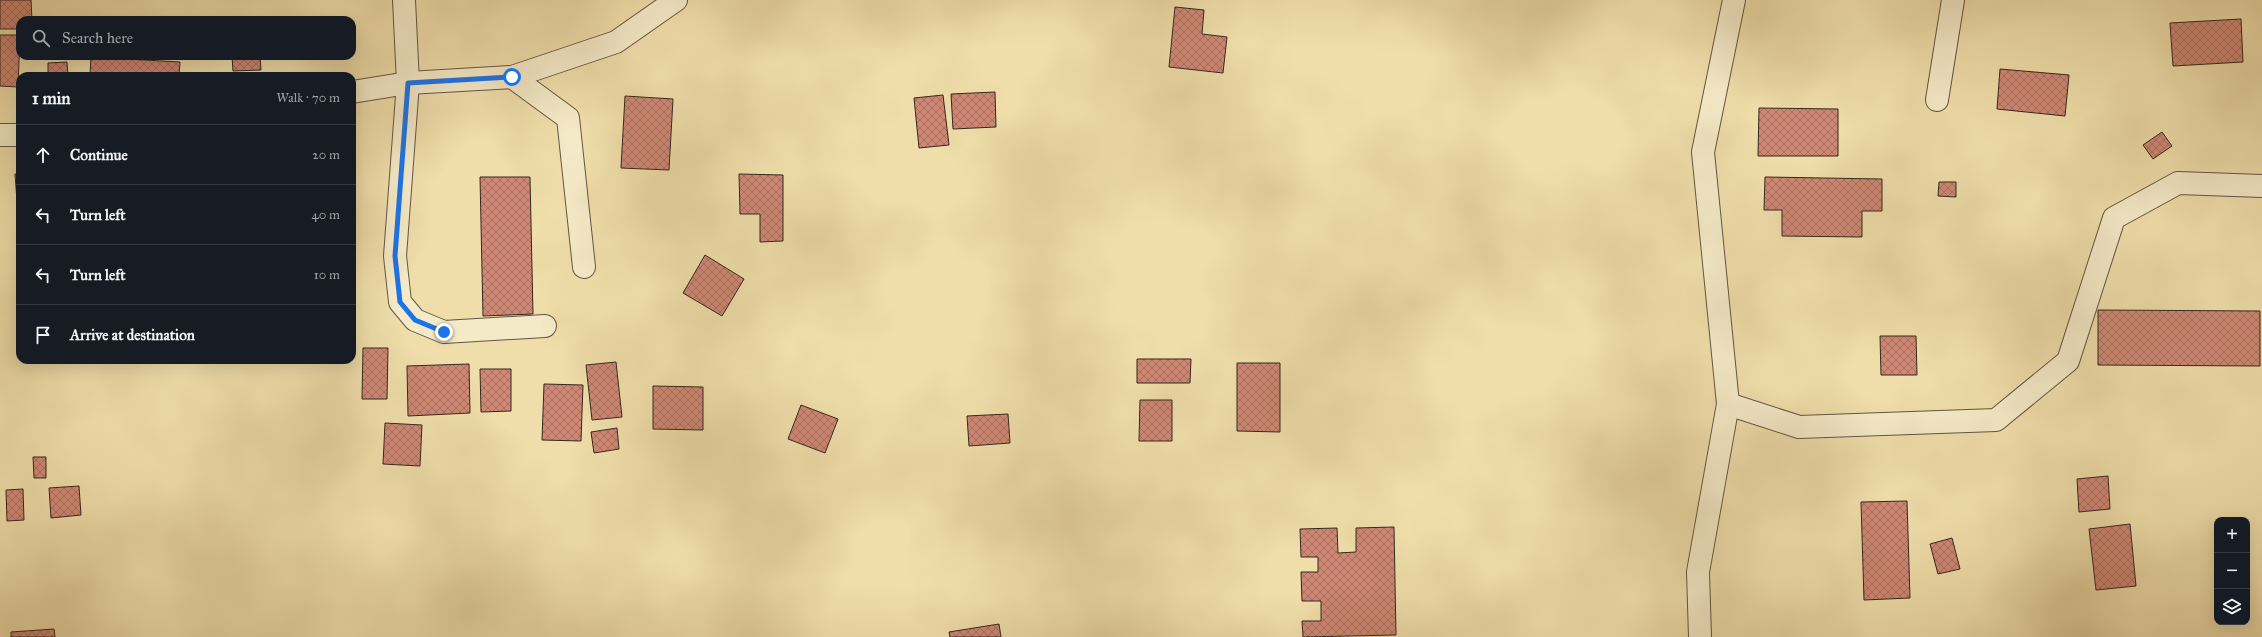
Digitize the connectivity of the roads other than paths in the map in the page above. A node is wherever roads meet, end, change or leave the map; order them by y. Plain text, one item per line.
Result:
1 (404, 0) edge
2 (676, 0) edge
3 (1734, 0) edge
4 (1953, 0) edge
5 (512, 77) junction
6 (408, 83) junction
7 (356, 91) edge
8 (1937, 100) dead end
9 (0, 135) edge
10 (16, 135) edge
11 (2262, 186) edge
12 (584, 267) dead end
13 (545, 326) dead end
14 (1728, 404) junction
15 (1700, 637) edge

1 - 6 street
2 - 5 street
3 - 14 street
4 - 8 street
5 - 6 street
5 - 12 street
6 - 7 street
6 - 13 street
9 - 10 street
11 - 14 street
14 - 15 street

